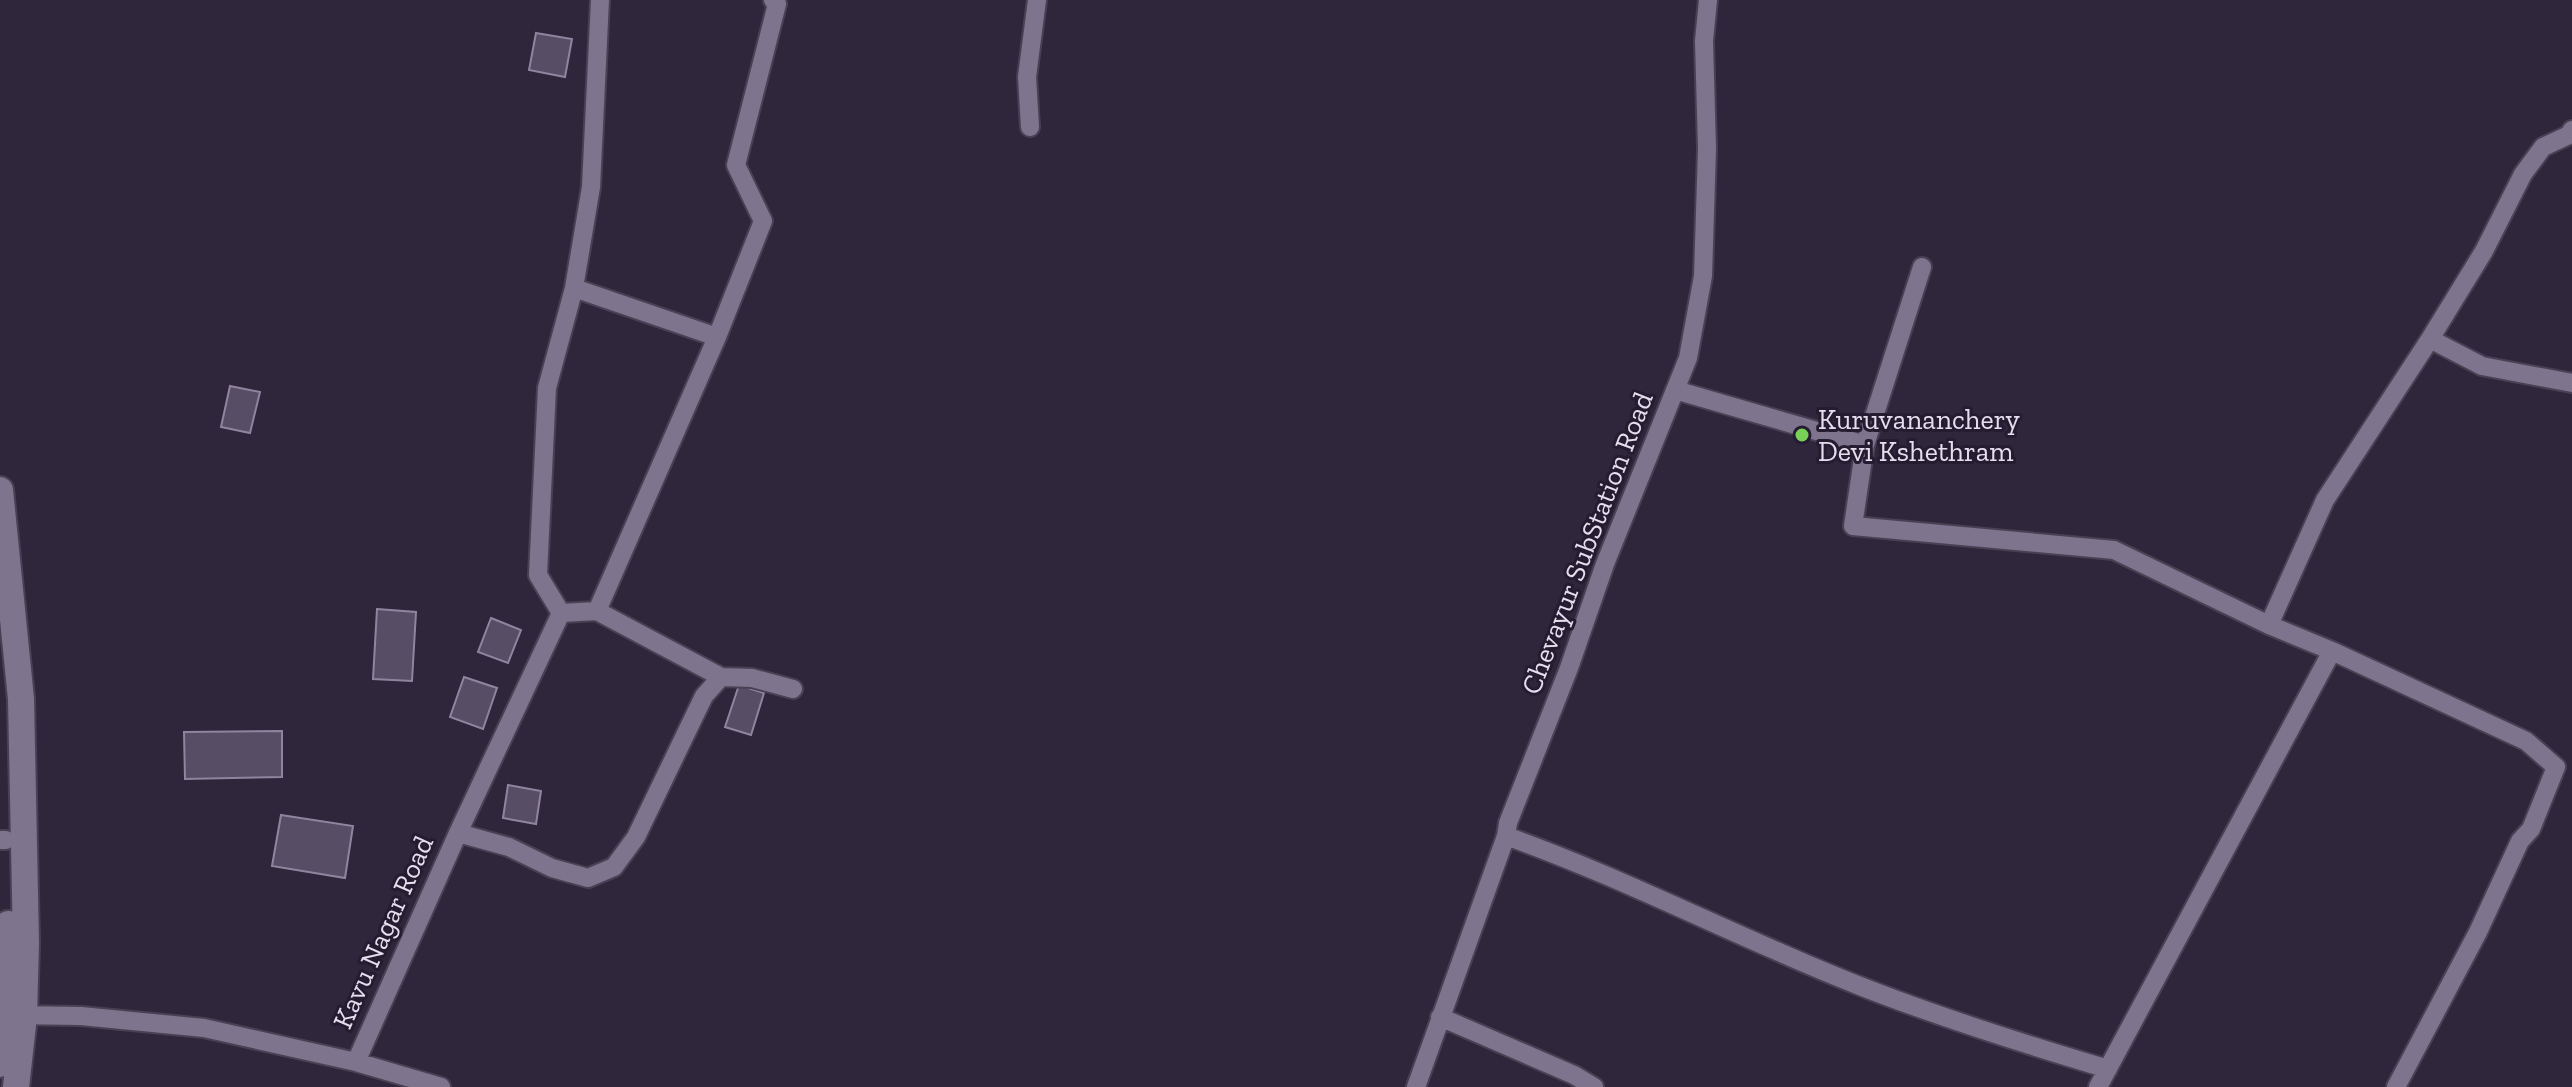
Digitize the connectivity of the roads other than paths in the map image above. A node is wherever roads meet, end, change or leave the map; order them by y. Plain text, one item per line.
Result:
1 (600, 0) edge
2 (773, 0) edge
3 (1037, 0) edge
4 (1708, 0) edge
5 (1030, 127) dead end
6 (2572, 130) edge
7 (1922, 267) dead end
8 (574, 288) junction
9 (717, 337) junction
10 (2430, 339) junction
11 (2572, 383) edge
12 (1675, 390) junction
13 (1865, 445) junction
14 (0, 490) edge
15 (597, 611) junction
16 (561, 613) junction
17 (2269, 625) junction
18 (2332, 651) junction
19 (0, 657) edge
20 (721, 677) junction
21 (793, 689) dead end
22 (2564, 772) edge
23 (458, 833) junction
24 (1506, 836) junction
25 (3, 840) edge
26 (15, 1015) junction
27 (1440, 1017) junction
28 (356, 1062) junction
29 (0, 1064) edge
30 (2108, 1069) junction
31 (16, 1087) edge
32 (441, 1087) edge
33 (1416, 1087) edge
34 (1594, 1087) edge
35 (2098, 1087) edge
36 (2396, 1087) edge

1 - 8 street
2 - 9 street
3 - 5 street
4 - 12 street, Chevayur SubStation Road
6 - 10 street
7 - 13 street
8 - 9 street
8 - 16 street
9 - 15 street
10 - 11 street
10 - 17 street
12 - 13 street
12 - 24 street, Chevayur SubStation Road
13 - 17 street
14 - 26 main road
15 - 16 street
15 - 20 street
16 - 23 street
17 - 18 street
18 - 22 street
18 - 30 street
19 - 25 main road
20 - 21 street
20 - 23 street, Kavu Nagar Road
22 - 36 street
23 - 28 street, Kavu Nagar Road
24 - 27 street, Chevayur SubStation Road
24 - 30 street
25 - 26 main road
26 - 28 street, Kavu Nagar Road
26 - 29 main road
26 - 31 main road
27 - 33 street, Chevayur SubStation Road
27 - 34 street
28 - 32 street
30 - 35 street

